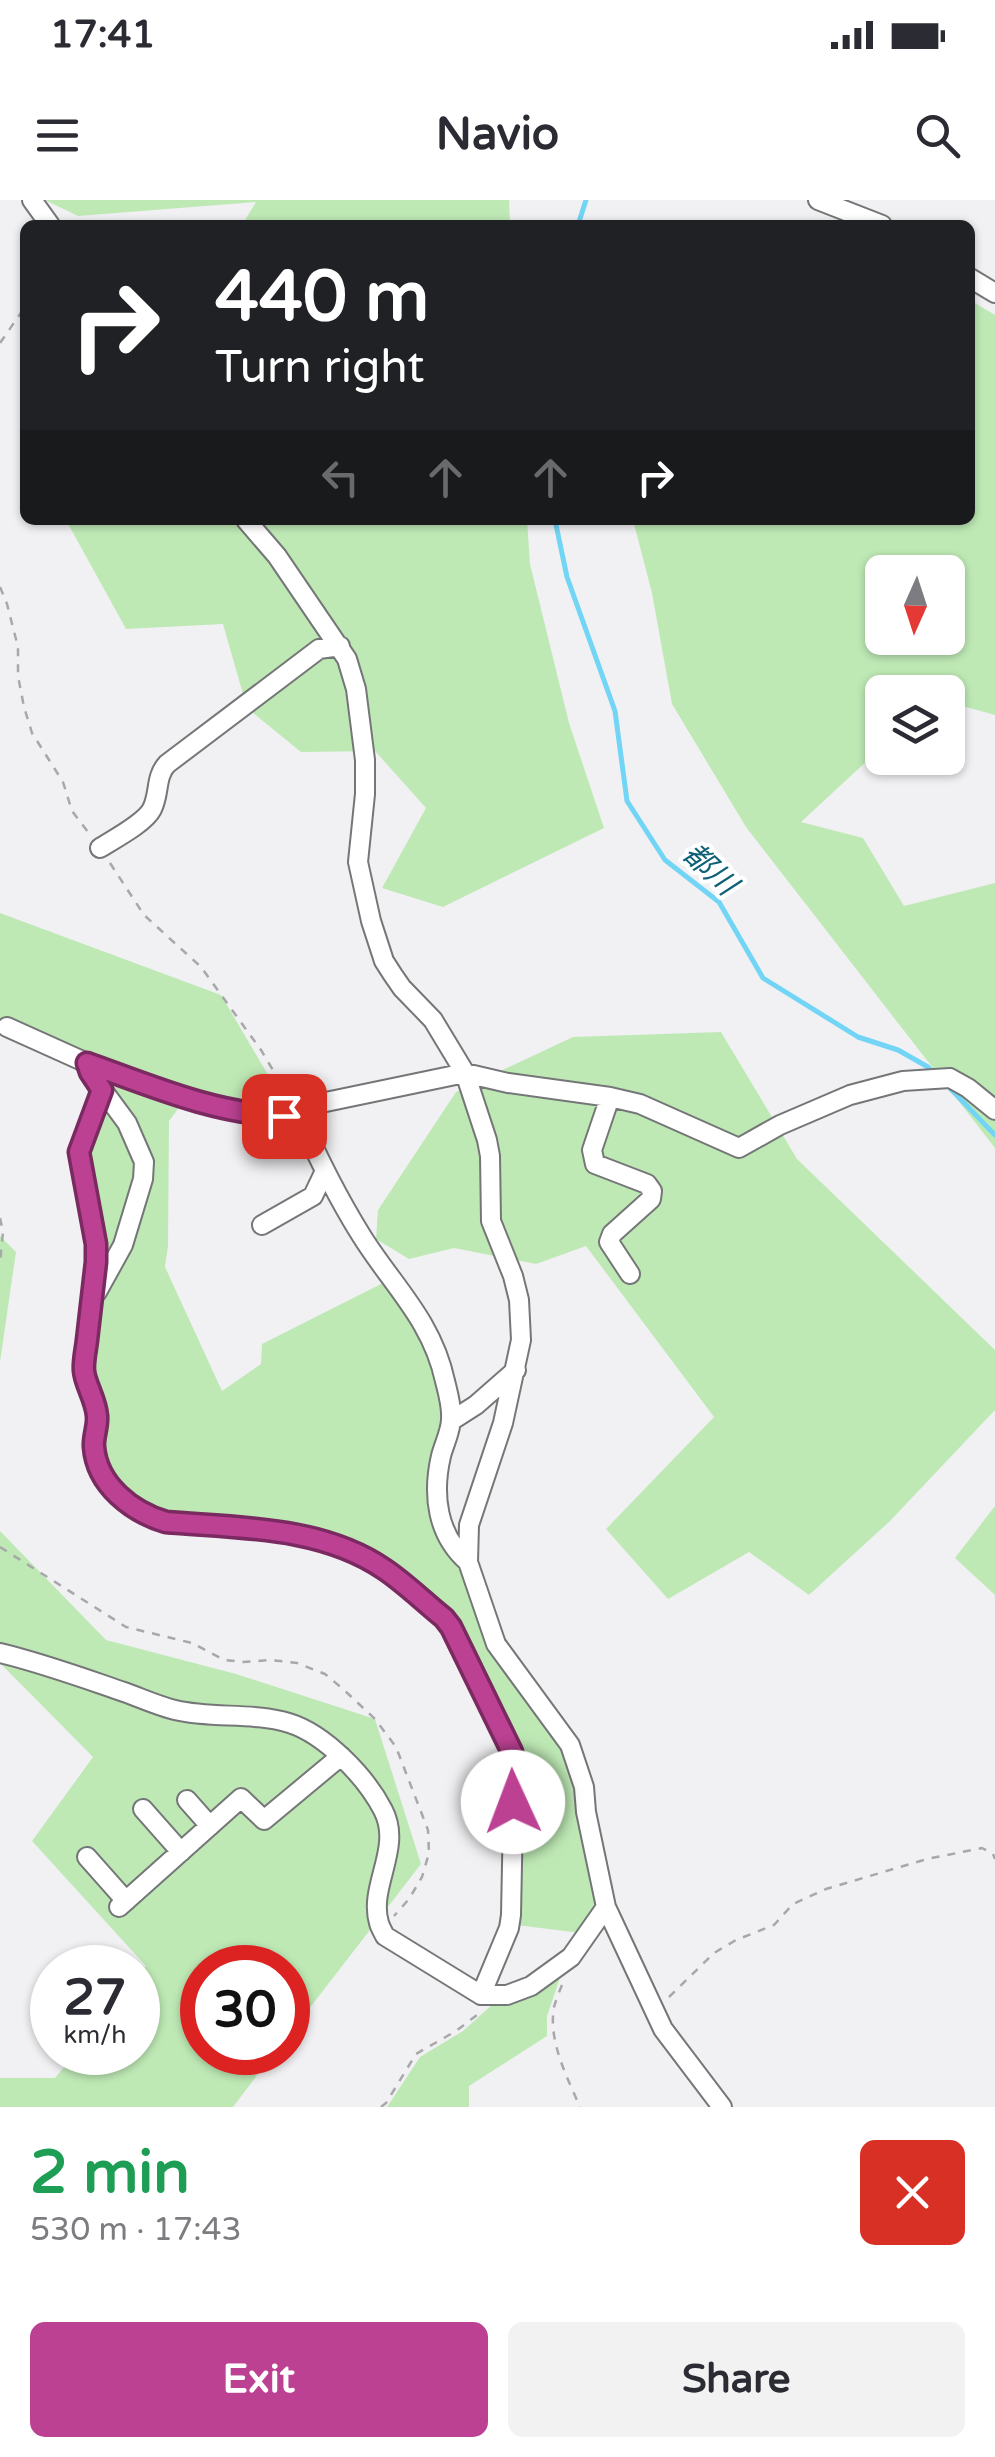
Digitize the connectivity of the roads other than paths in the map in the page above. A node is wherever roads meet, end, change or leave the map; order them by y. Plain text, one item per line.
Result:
1 (818, 200) edge
2 (869, 220) edge
3 (250, 525) edge
4 (340, 646) junction
5 (100, 848) road end
6 (6, 1027) dead end
7 (87, 1063) junction
8 (465, 1073) junction
9 (102, 1090) junction
10 (610, 1097) junction
11 (995, 1110) edge
12 (298, 1111) junction
13 (324, 1172) junction
14 (262, 1225) dead end
15 (630, 1274) dead end
16 (91, 1303) junction
17 (516, 1370) junction
18 (452, 1421) junction
19 (468, 1562) junction
20 (0, 1653) edge
21 (341, 1756) junction
22 (187, 1800) dead end
23 (143, 1809) dead end
24 (210, 1826) junction
25 (181, 1852) junction
26 (87, 1857) dead end
27 (606, 1907) junction
28 (480, 1995) junction
29 (722, 2107) edge

1 - 2 street
3 - 4 street
4 - 5 street
4 - 8 street
6 - 7 street
7 - 9 street
7 - 12 street
8 - 10 street
8 - 12 street
8 - 17 street
9 - 16 street
9 - 16 street
10 - 11 street
10 - 15 street
12 - 13 street
13 - 14 street
13 - 18 street
16 - 28 street
17 - 18 street
17 - 19 street
18 - 19 street
19 - 27 street
20 - 21 street
21 - 24 street
21 - 28 street
22 - 24 street
23 - 25 street
24 - 25 street
25 - 26 street
27 - 28 street
27 - 29 street

